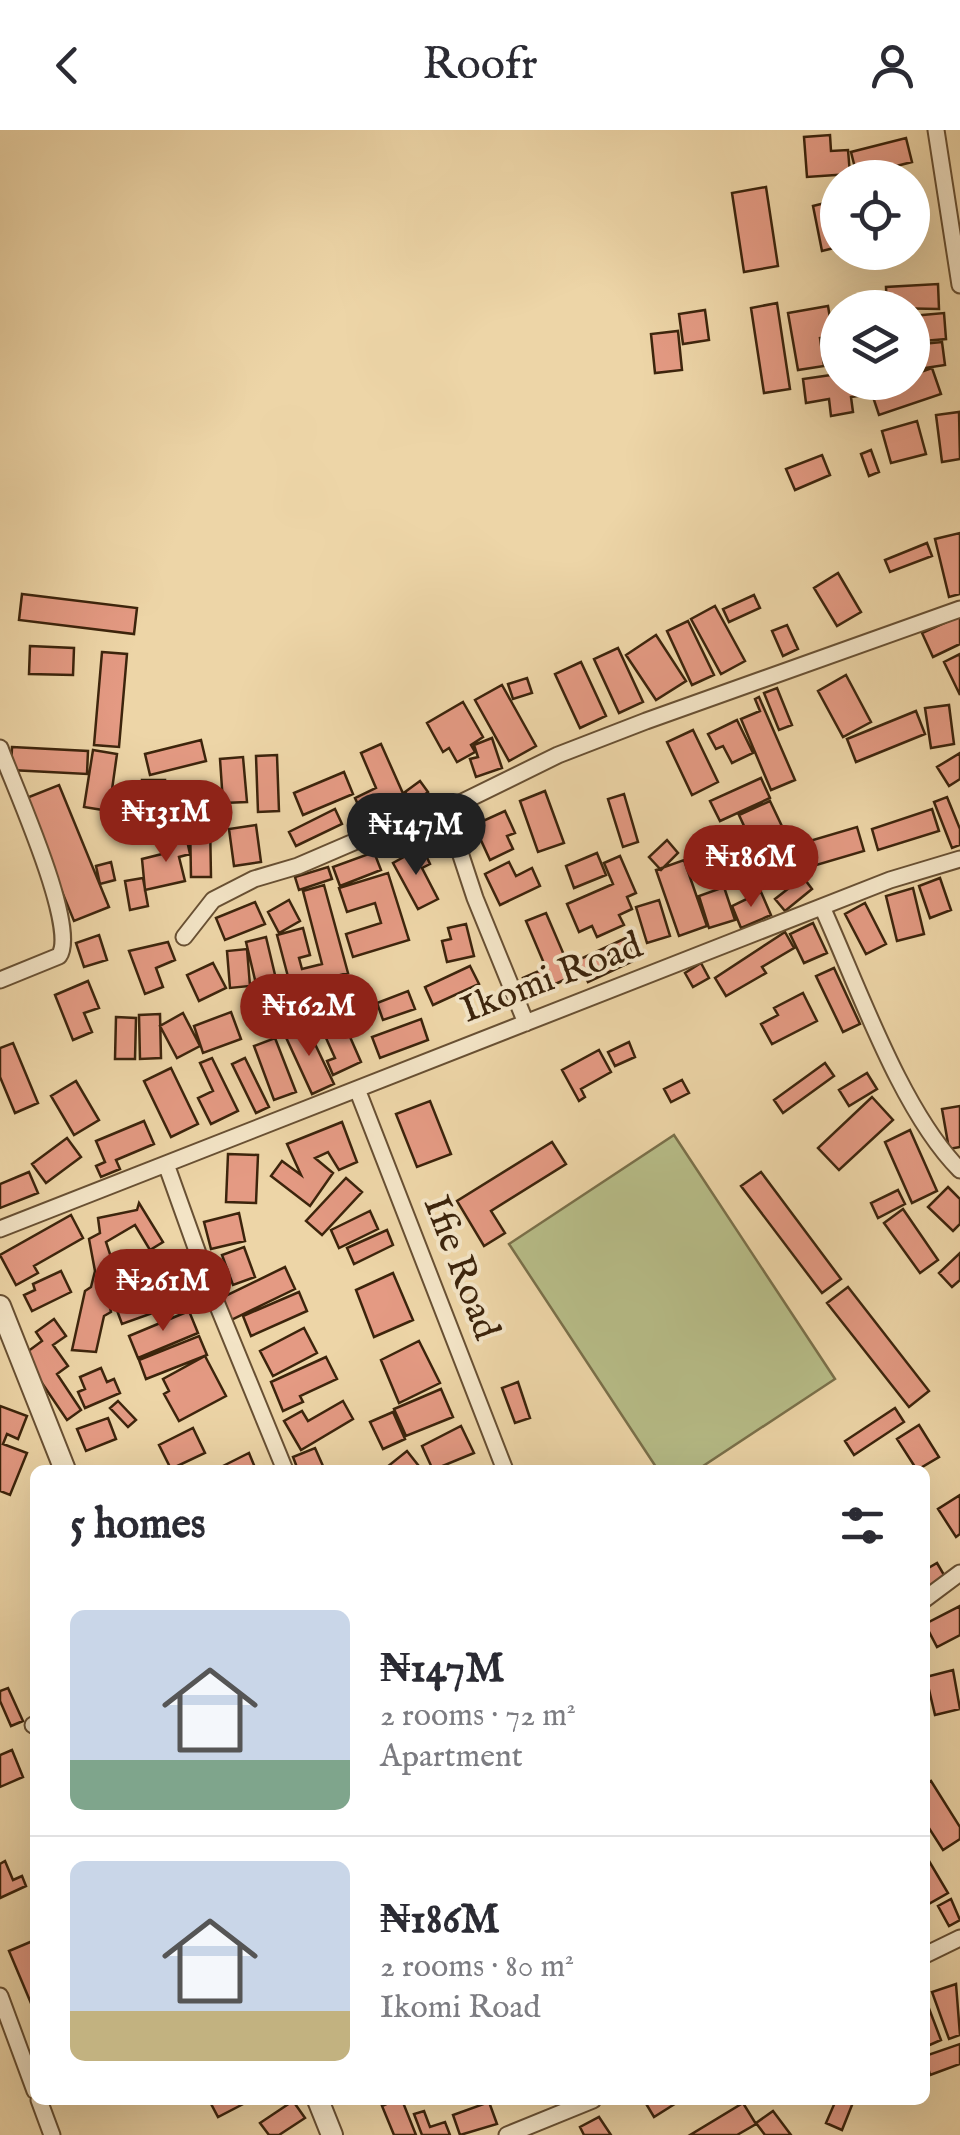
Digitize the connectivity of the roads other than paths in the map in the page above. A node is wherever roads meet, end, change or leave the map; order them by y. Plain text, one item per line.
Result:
1 (936, 130) edge
2 (958, 262) edge
3 (960, 285) edge
4 (960, 608) edge
5 (0, 748) edge
6 (446, 810) junction
7 (960, 859) edge
8 (822, 908) junction
9 (184, 937) dead end
10 (0, 980) edge
11 (526, 1023) junction
12 (357, 1088) junction
13 (166, 1164) junction
14 (960, 1170) edge
15 (0, 1229) edge
16 (0, 1306) edge
17 (63, 1465) edge
18 (284, 1465) edge
19 (503, 1465) edge
20 (960, 1573) edge
21 (930, 1595) edge
22 (960, 1938) edge
23 (930, 1952) edge
24 (0, 1996) edge
25 (30, 2077) edge
26 (40, 2105) edge
27 (320, 2105) edge
28 (581, 2105) edge
29 (52, 2135) edge
30 (332, 2135) edge
31 (507, 2135) edge

1 - 2 street
2 - 3 street
4 - 6 street
5 - 10 street
6 - 9 street
6 - 11 street
7 - 8 street, Ikomi Road
8 - 11 street, Ikomi Road
8 - 14 street
11 - 12 street, Ikomi Road
12 - 13 street, Ikomi Road
12 - 19 street, Ifie Road
13 - 15 street, Ikomi Road
13 - 18 street
16 - 17 street
20 - 21 street
22 - 23 street
24 - 25 street
26 - 29 street
27 - 30 street
28 - 31 street

